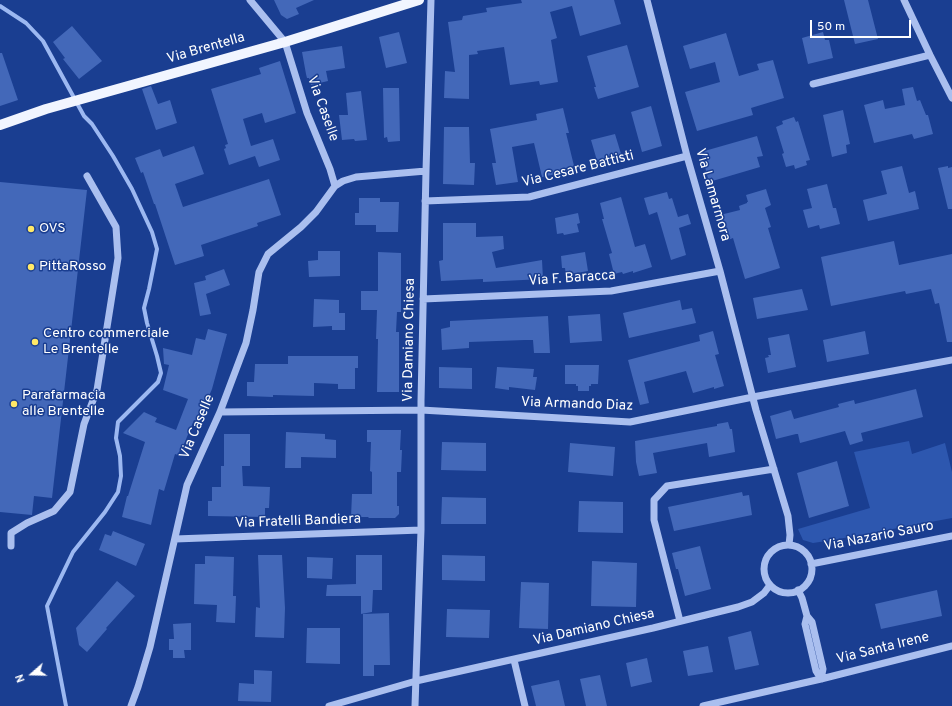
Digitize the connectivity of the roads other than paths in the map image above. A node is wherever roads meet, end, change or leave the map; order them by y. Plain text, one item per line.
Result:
1 (250, 0) edge
2 (419, 0) edge
3 (431, 0) edge
4 (647, 0) edge
5 (904, 0) edge
6 (285, 42) junction
7 (930, 55) junction
8 (814, 84) dead end
9 (952, 98) edge
10 (0, 125) edge
11 (687, 156) junction
12 (426, 171) junction
13 (87, 176) dead end
14 (335, 186) junction
15 (425, 201) junction
16 (720, 271) junction
17 (424, 300) junction
18 (952, 360) edge
19 (753, 397) junction
20 (421, 410) junction
21 (220, 412) junction
22 (774, 469) junction
23 (421, 530) junction
24 (952, 536) edge
25 (175, 539) junction
26 (789, 545) junction
27 (11, 546) dead end
28 (811, 564) junction
29 (770, 585) junction
30 (798, 590) junction
31 (680, 621) junction
32 (952, 646) edge
33 (514, 660) junction
34 (821, 679) junction
35 (416, 681) junction
36 (131, 706) edge
37 (329, 706) edge
38 (415, 706) edge
39 (525, 706) edge
40 (703, 706) edge

1 - 6 street
2 - 6 main road, Via Brentella
3 - 12 street, Via Damiano Chiesa
4 - 11 street, Via Lamarmora
5 - 7 street
6 - 10 main road, Via Brentella
6 - 14 street, Via Caselle
7 - 8 street
7 - 9 street
11 - 15 street, Via Cesare Battisti
11 - 16 street, Via Lamarmora
12 - 14 street, Via Caselle
12 - 15 street, Via Damiano Chiesa
13 - 27 street
14 - 21 street, Via Caselle
15 - 17 street, Via Damiano Chiesa
16 - 17 street, Via F. Baracca
16 - 19 street, Via Lamarmora
17 - 20 street, Via Damiano Chiesa
18 - 19 street, Via Armando Diaz
19 - 20 street, Via Armando Diaz
19 - 22 street
20 - 21 street, Via Armando Diaz
20 - 23 street, Via Damiano Chiesa
21 - 25 street, Via Caselle
22 - 26 street
22 - 31 street
23 - 25 street, Via Fratelli Bandiera
23 - 35 street, Via Damiano Chiesa
24 - 28 street, Via Nazario Sauro
25 - 36 street, Via Caselle
26 - 28 street, Via Nazario Sauro
26 - 29 street
28 - 30 street, Via Nazario Sauro
29 - 30 street
29 - 31 street, Via Damiano Chiesa
30 - 34 street, Via Santa Irene
31 - 33 street, Via Damiano Chiesa
32 - 34 street, Via Santa Irene
33 - 35 street, Via Damiano Chiesa
33 - 39 street
34 - 40 street, Via Santa Irene
35 - 37 street
35 - 38 street, Via Damiano Chiesa

